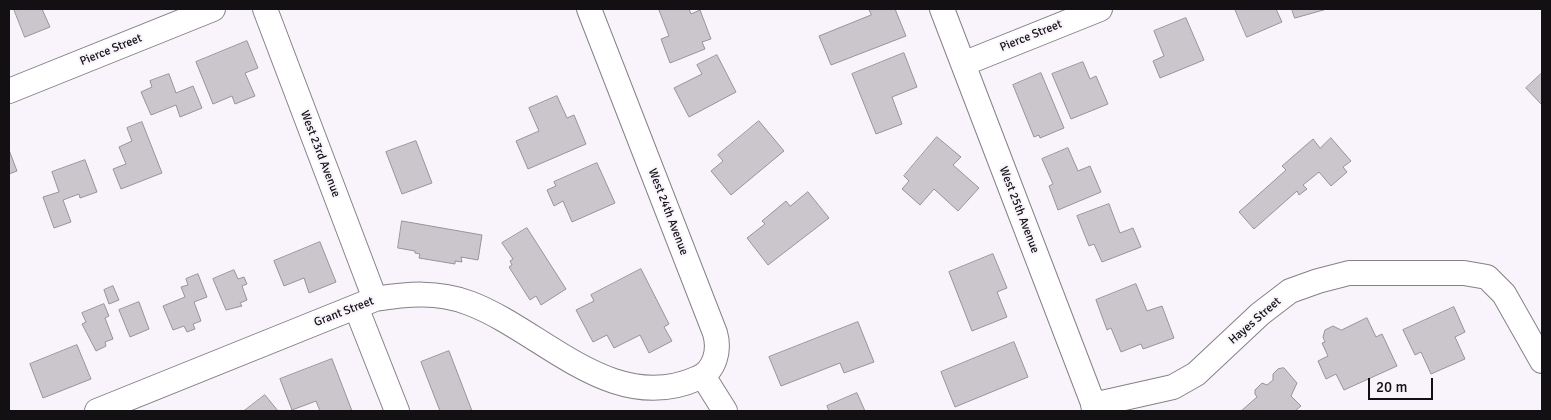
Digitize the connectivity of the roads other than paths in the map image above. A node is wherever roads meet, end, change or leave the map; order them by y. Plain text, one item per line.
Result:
1 (213, 9) edge
2 (265, 9) edge
3 (589, 9) edge
4 (942, 9) edge
5 (1100, 9) edge
6 (963, 64) junction
7 (9, 91) edge
8 (366, 303) junction
9 (1542, 361) edge
10 (703, 376) junction
11 (1095, 408) edge
12 (97, 411) edge
13 (397, 411) edge
14 (725, 411) edge

1 - 7 street, Pierce Street
2 - 8 street, West 23rd Avenue
3 - 10 street, West 24th Avenue
4 - 6 street, West 25th Avenue
5 - 6 street, Pierce Street
6 - 11 street, West 25th Avenue
8 - 10 street, Grant Street
8 - 12 street, Grant Street
8 - 13 street, West 23rd Avenue
9 - 11 street, Hayes Street
10 - 14 street

